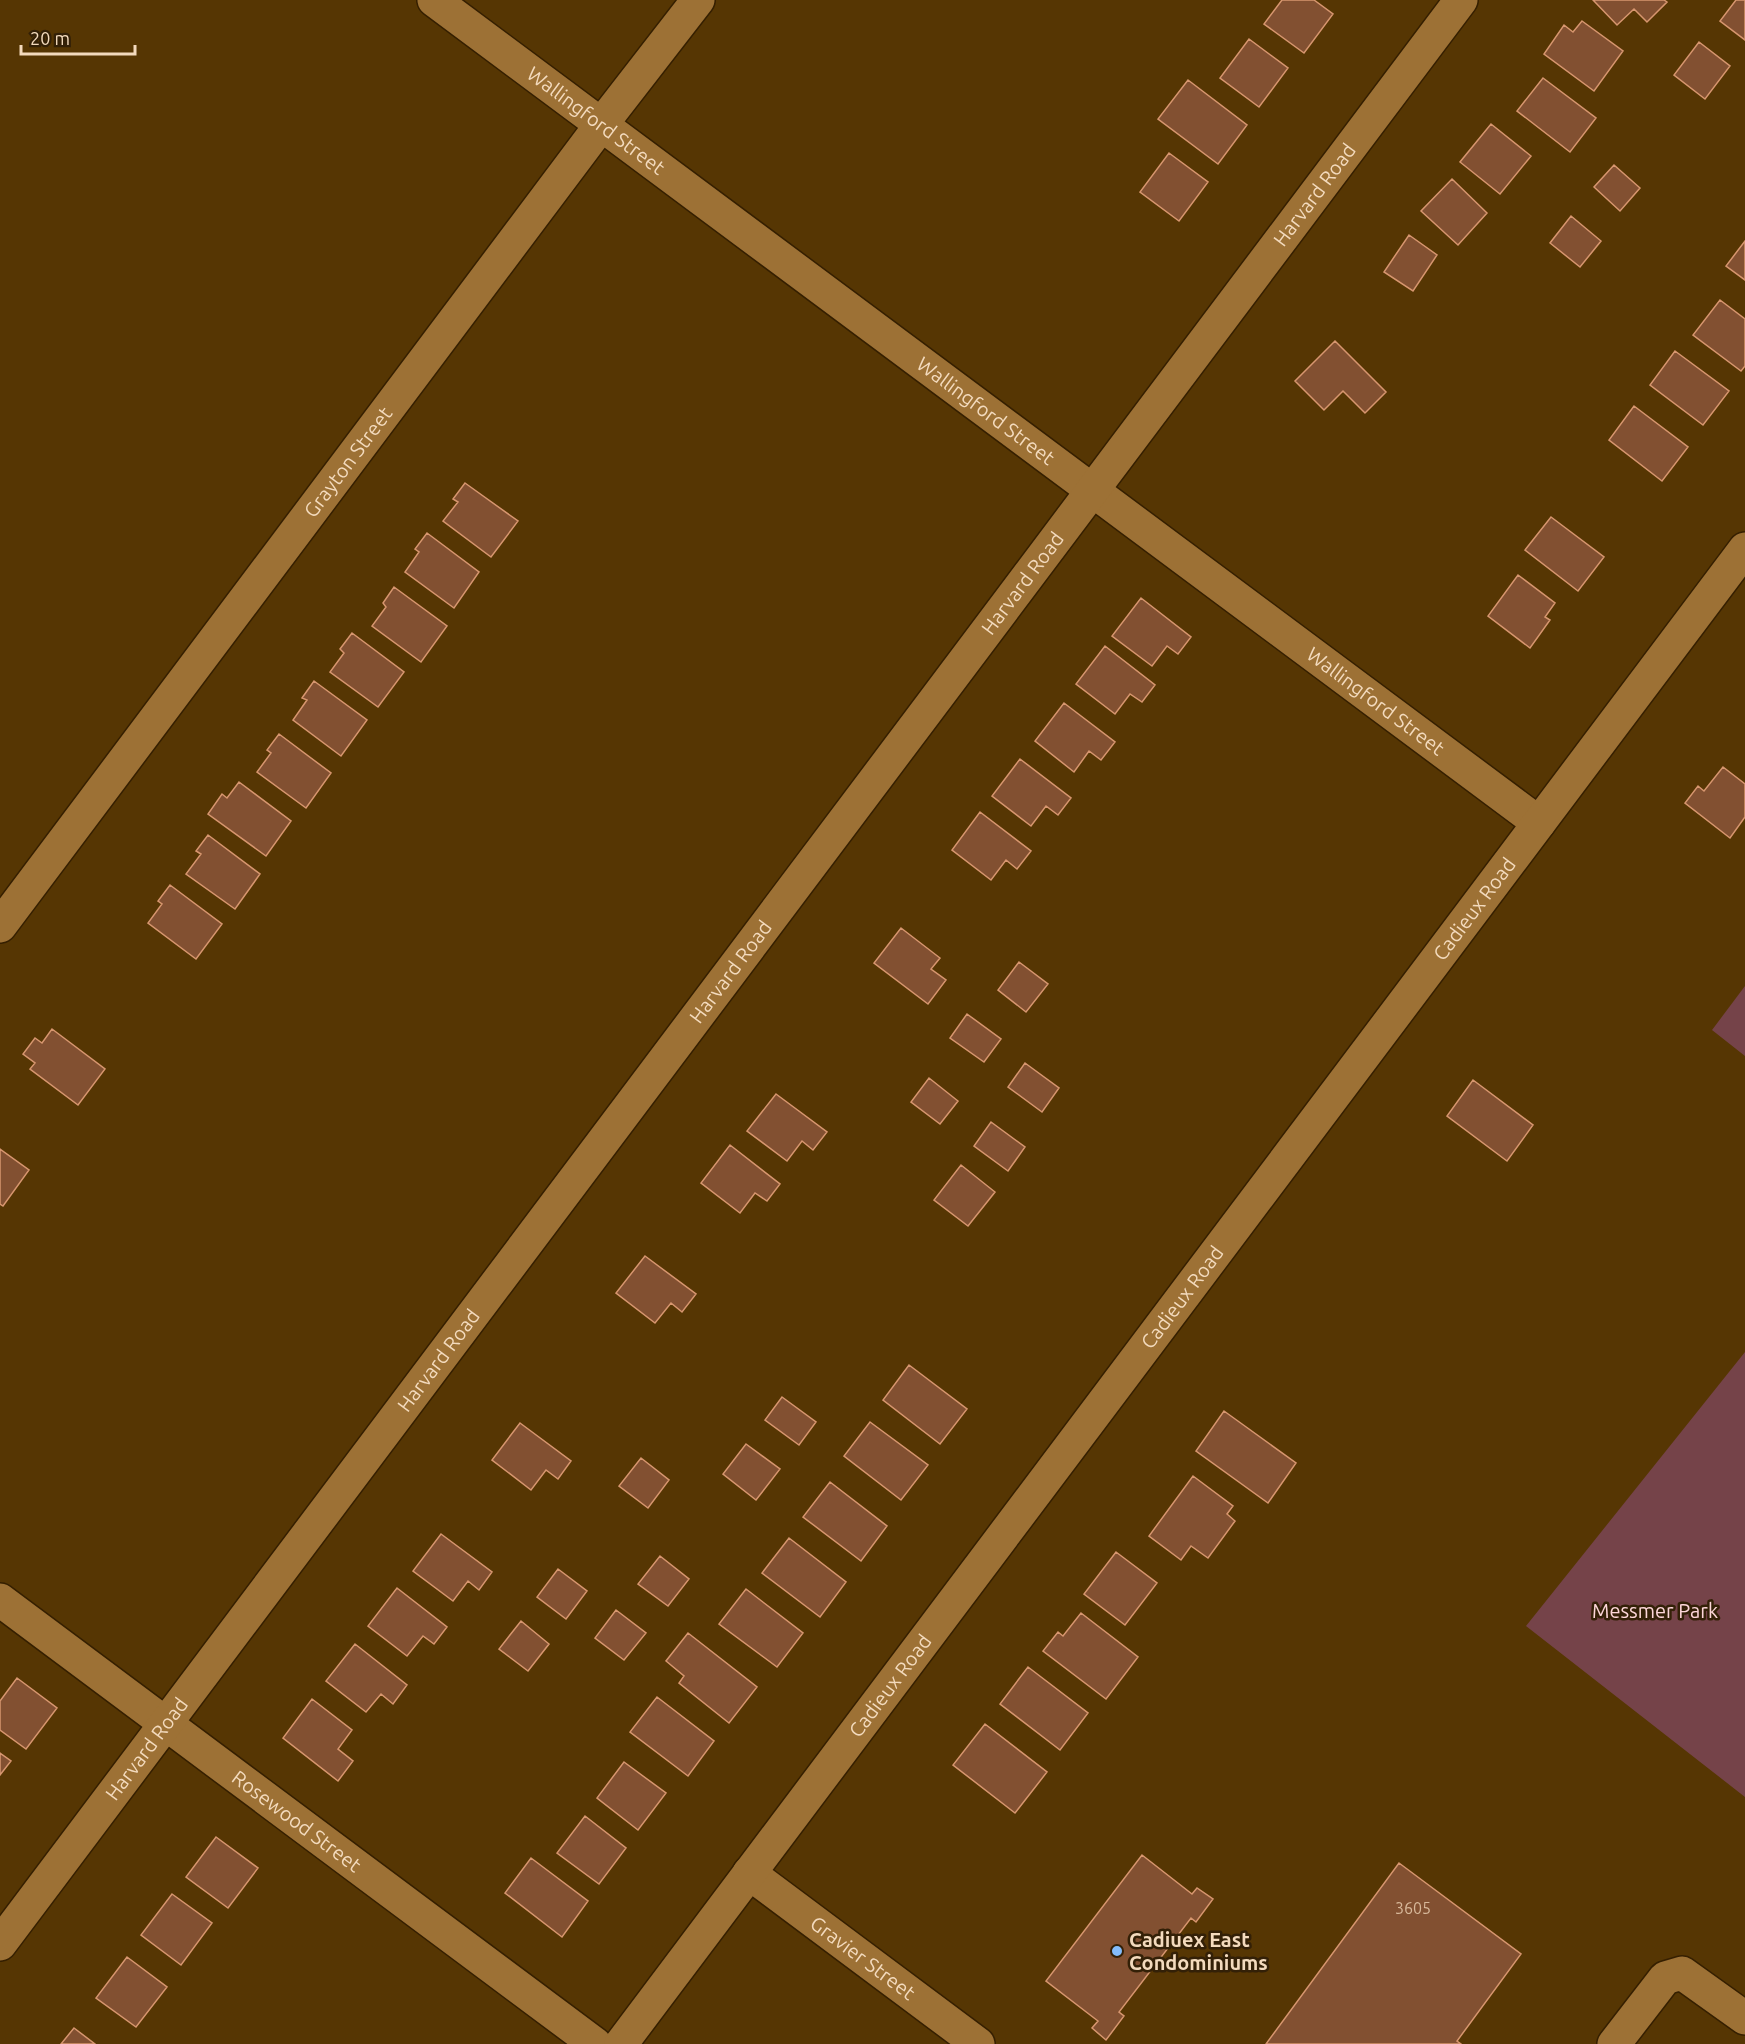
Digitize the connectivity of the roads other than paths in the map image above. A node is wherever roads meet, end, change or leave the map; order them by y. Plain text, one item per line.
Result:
1 (434, 0) edge
2 (698, 0) edge
3 (1461, 0) edge
4 (602, 125) junction
5 (1092, 490) junction
6 (1745, 549) edge
7 (1539, 823) junction
8 (0, 926) edge
9 (0, 1600) edge
10 (165, 1724) junction
11 (749, 1872) junction
12 (0, 1944) edge
13 (1745, 2018) edge
14 (595, 2044) edge
15 (621, 2044) edge
16 (978, 2044) edge
17 (1614, 2044) edge

1 - 4 street, Wallingford Street
2 - 4 street, Grayton Street
3 - 5 street, Harvard Road
4 - 5 street, Wallingford Street
4 - 8 street, Grayton Street
5 - 7 street, Wallingford Street
5 - 10 street, Harvard Road
6 - 7 street, Cadieux Road
7 - 11 street, Cadieux Road
9 - 10 street, Rosewood Street
10 - 12 street, Harvard Road
10 - 14 street, Rosewood Street
11 - 15 street, Cadieux Road
11 - 16 street, Gravier Street
13 - 17 street

